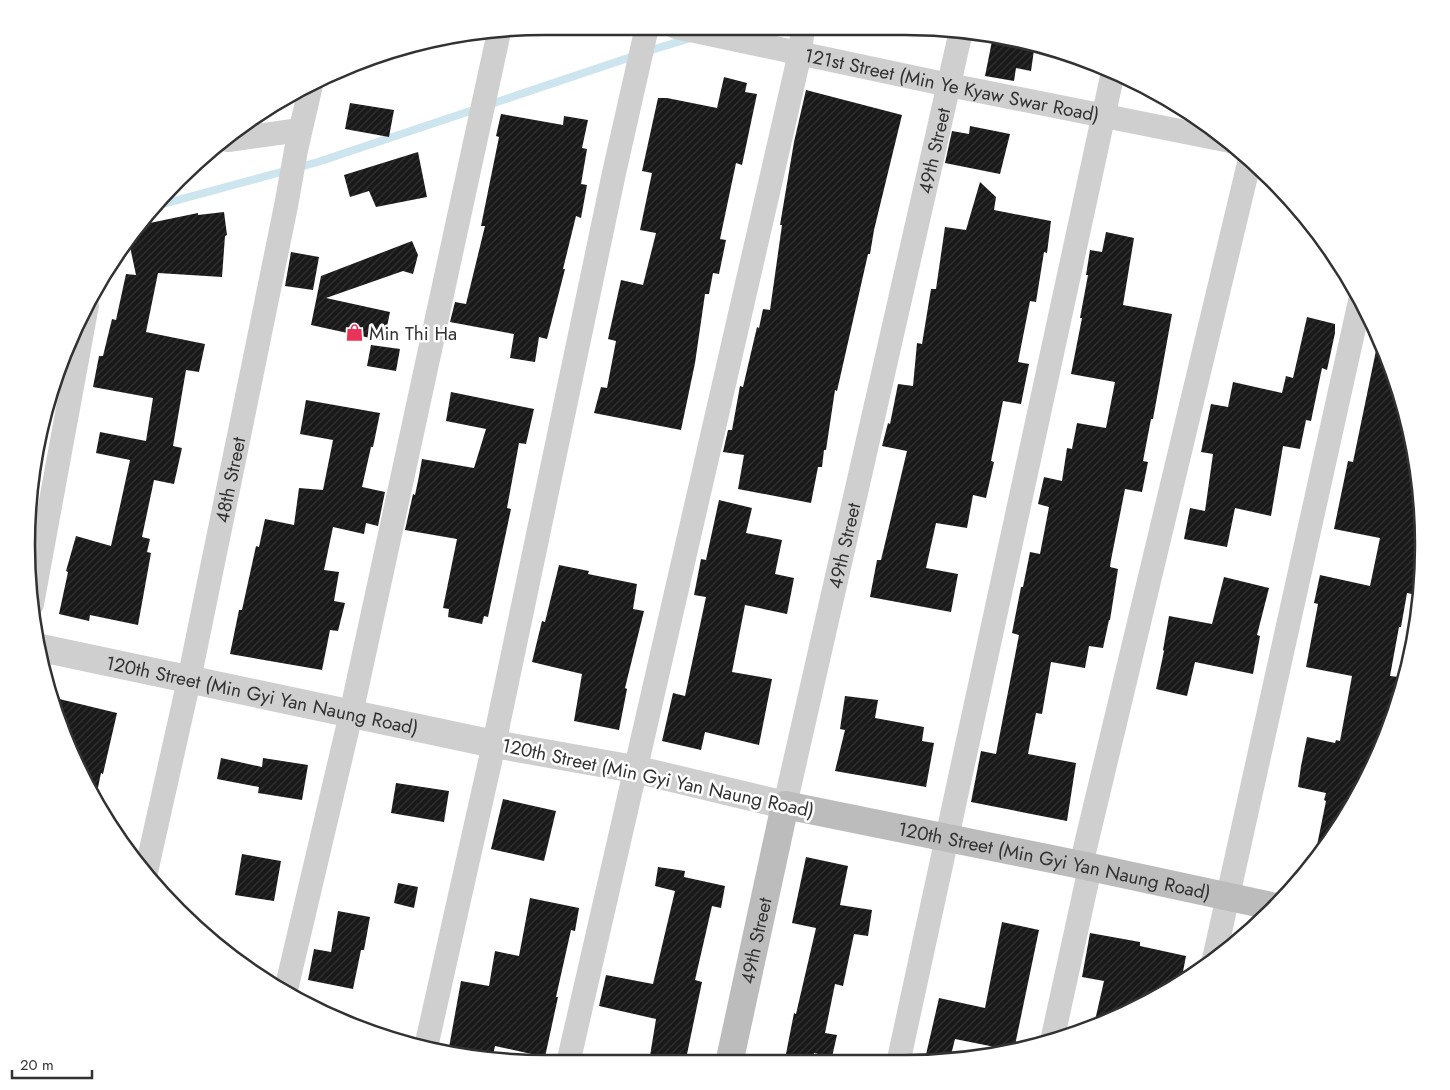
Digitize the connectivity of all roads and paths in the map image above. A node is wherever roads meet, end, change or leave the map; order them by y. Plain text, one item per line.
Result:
1 (714, 35) edge
2 (802, 35) edge
3 (497, 37) edge
4 (959, 38) edge
5 (644, 42) edge
6 (800, 53) junction
7 (1111, 79) edge
8 (949, 86) junction
9 (309, 93) edge
10 (1103, 116) junction
11 (1211, 137) edge
12 (235, 140) edge
13 (298, 140) junction
14 (1248, 168) edge
15 (1358, 311) edge
16 (82, 333) edge
17 (36, 581) edge
18 (46, 649) edge
19 (189, 680) junction
20 (352, 714) junction
21 (494, 744) junction
22 (634, 770) junction
23 (786, 805) junction
24 (947, 838) junction
25 (148, 864) edge
26 (1085, 867) junction
27 (1227, 897) junction
28 (1267, 905) edge
29 (1216, 949) edge
30 (287, 985) edge
31 (1054, 1033) edge
32 (427, 1041) edge
33 (570, 1055) edge
34 (731, 1055) edge
35 (900, 1055) edge

1 - 6 street, 121st Street (Min Ye Kyaw Swar Road)
2 - 6 street
3 - 20 street
4 - 8 street, 49th Street
5 - 21 street
6 - 8 street, 121st Street (Min Ye Kyaw Swar Road)
6 - 22 street
7 - 10 street
8 - 10 street, 121st Street (Min Ye Kyaw Swar Road)
8 - 23 street, 49th Street
9 - 13 street, 48th Street
10 - 11 street, 121st Street (Min Ye Kyaw Swar Road)
10 - 24 street
12 - 13 street
13 - 19 street, 48th Street
14 - 26 street
15 - 27 street
16 - 17 street
18 - 19 street, 120th Street (Min Gyi Yan Naung Road)
19 - 20 street, 120th Street (Min Gyi Yan Naung Road)
19 - 25 street, 48th Street
20 - 21 street, 120th Street (Min Gyi Yan Naung Road)
20 - 30 street
21 - 22 street, 120th Street (Min Gyi Yan Naung Road)
21 - 32 street
22 - 23 street, 120th Street (Min Gyi Yan Naung Road)
22 - 33 street
23 - 24 main road, 120th Street (Min Gyi Yan Naung Road)
23 - 34 main road, 49th Street
24 - 26 main road, 120th Street (Min Gyi Yan Naung Road)
24 - 35 street
26 - 27 main road, 120th Street (Min Gyi Yan Naung Road)
26 - 31 street
27 - 28 main road, 120th Street (Min Gyi Yan Naung Road)
27 - 29 street

